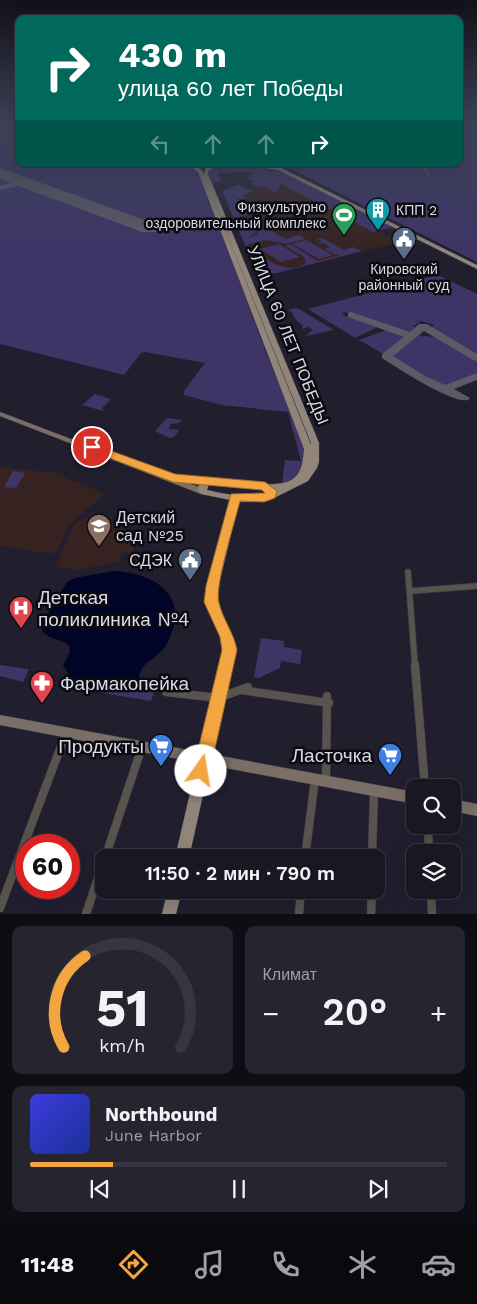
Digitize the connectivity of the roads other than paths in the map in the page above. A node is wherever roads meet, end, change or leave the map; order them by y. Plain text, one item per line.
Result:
1 (196, 167) edge
2 (216, 167) edge
3 (267, 167) edge
4 (277, 167) edge
5 (424, 167) edge
6 (294, 174) junction
7 (429, 175) dead end
8 (207, 182) junction
9 (477, 266) edge
10 (295, 401) junction
11 (0, 414) edge
12 (173, 478) junction
13 (208, 481) junction
14 (265, 486) junction
15 (204, 492) junction
16 (235, 497) junction
17 (268, 498) junction
18 (408, 572) dead end
19 (477, 586) edge
20 (411, 591) junction
21 (166, 692) dead end
22 (218, 698) junction
23 (0, 720) edge
24 (66, 733) junction
25 (142, 747) junction
26 (204, 758) junction
27 (424, 779) edge
28 (321, 780) junction
29 (374, 790) junction
30 (406, 796) edge
31 (461, 807) edge
32 (477, 810) edge
33 (107, 849) edge
34 (184, 849) edge
35 (307, 849) edge
36 (372, 849) edge
37 (95, 886) edge
38 (173, 899) edge
39 (301, 899) edge
40 (372, 899) edge
41 (431, 899) edge
42 (0, 908) edge
43 (86, 914) edge
44 (169, 914) edge
45 (299, 914) edge
46 (371, 914) edge
47 (432, 914) edge

1 - 8 main road, УЛИЦА 60 ЛЕТ ПОБЕДЫ
2 - 8 main road
3 - 6 main road
4 - 6 main road
5 - 7 street
6 - 9 main road
8 - 10 main road, УЛИЦА 60 ЛЕТ ПОБЕДЫ
10 - 14 main road, УЛИЦА 60 ЛЕТ ПОБЕДЫ
10 - 17 main road, УЛИЦА 60 ЛЕТ ПОБЕДЫ
11 - 12 main road
12 - 13 main road, УЛИЦА 60 ЛЕТ ПОБЕДЫ
12 - 15 main road, УЛИЦА 60 ЛЕТ ПОБЕДЫ
13 - 14 main road, УЛИЦА 60 ЛЕТ ПОБЕДЫ
13 - 15 main road
14 - 17 main road
15 - 16 main road, УЛИЦА 60 ЛЕТ ПОБЕДЫ
16 - 17 main road, УЛИЦА 60 ЛЕТ ПОБЕДЫ
16 - 22 main road
18 - 20 street
19 - 20 street
20 - 27 street
21 - 22 street
22 - 26 main road
22 - 28 street
23 - 24 main road
24 - 25 main road
24 - 42 street
25 - 26 main road
25 - 33 street
26 - 28 main road
26 - 34 main road
28 - 29 main road
28 - 35 street
29 - 30 main road
29 - 36 street
31 - 32 main road
37 - 43 street
38 - 44 main road
39 - 45 street
40 - 46 street
41 - 47 street

